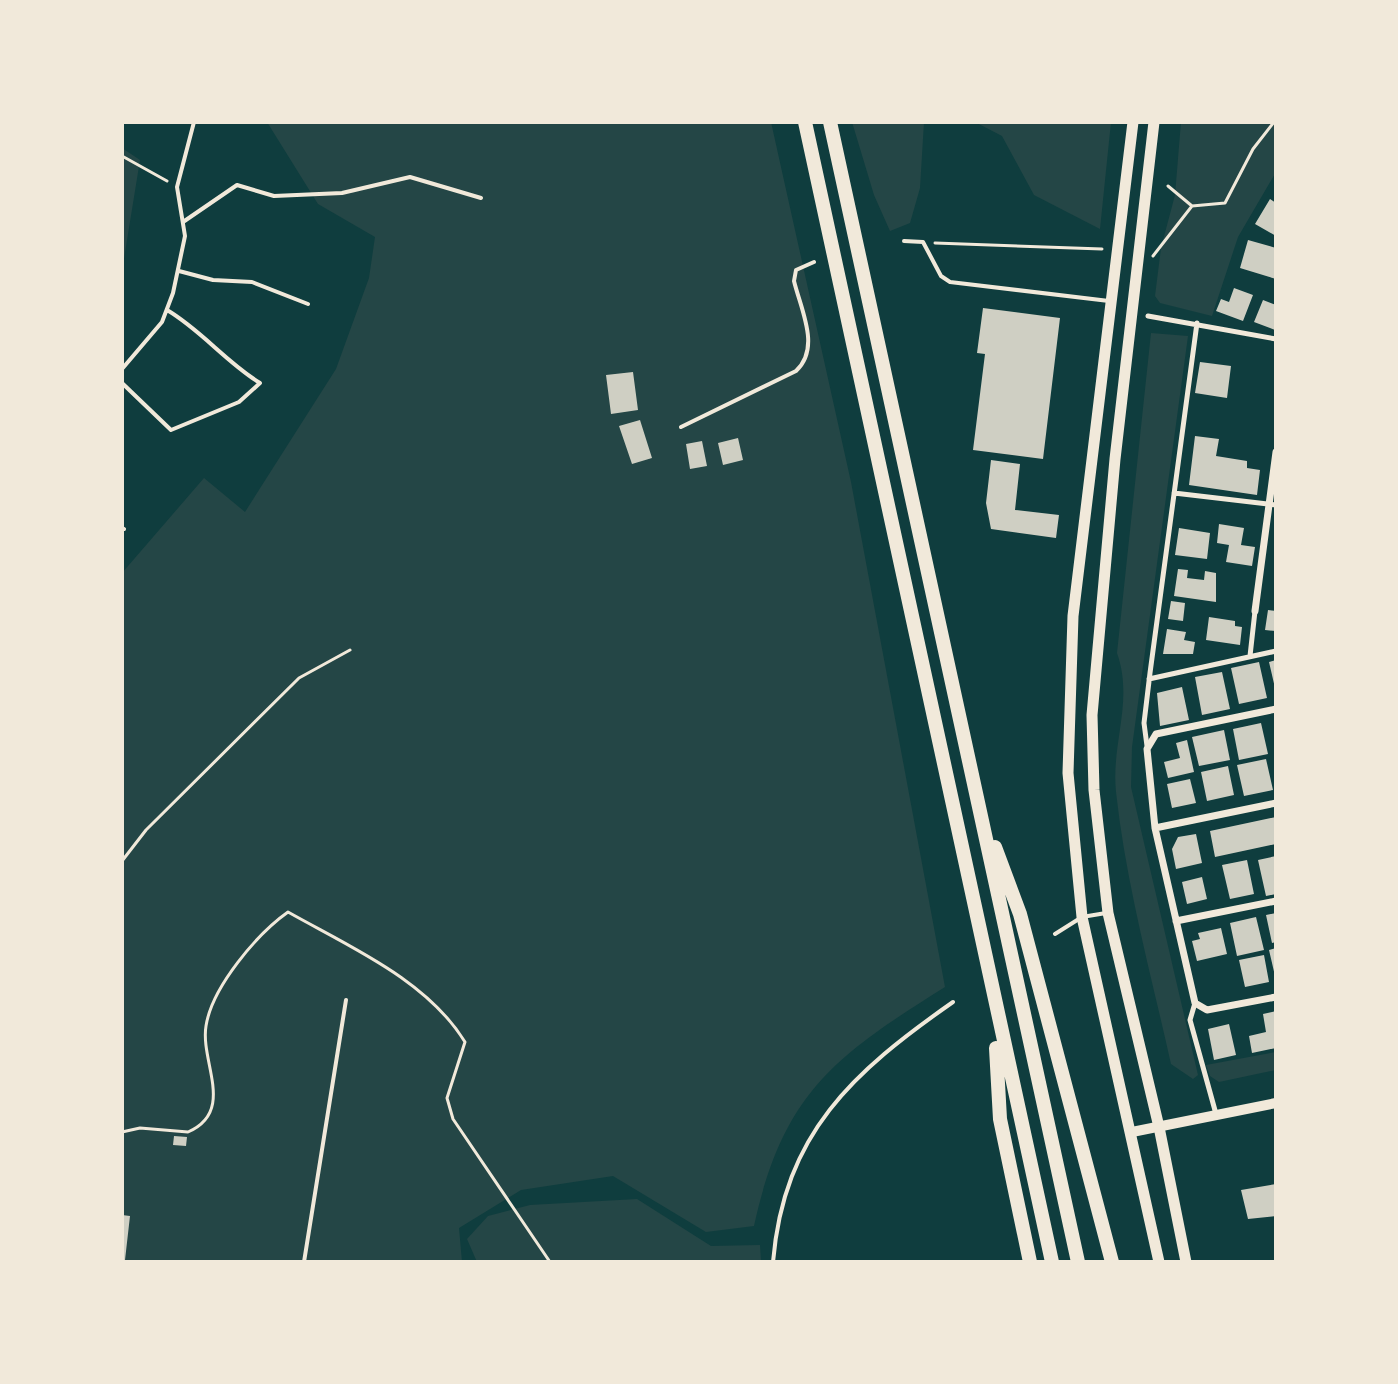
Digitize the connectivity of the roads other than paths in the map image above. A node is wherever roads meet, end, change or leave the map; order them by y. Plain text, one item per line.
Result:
1 (194, 122) edge
2 (805, 122) edge
3 (830, 122) edge
4 (1133, 122) edge
5 (1154, 122) edge
6 (481, 198) dead end
7 (183, 222) junction
8 (904, 241) dead end
9 (814, 262) dead end
10 (179, 271) junction
11 (1112, 301) junction
12 (308, 304) dead end
13 (167, 310) junction
14 (1148, 316) dead end
15 (1197, 323) junction
16 (1276, 339) edge
17 (122, 369) edge
18 (122, 383) edge
19 (681, 427) dead end
20 (1276, 452) edge
21 (1174, 493) junction
22 (1272, 505) edge
23 (1255, 611) joint
24 (1276, 651) edge
25 (1250, 656) junction
26 (1149, 679) junction
27 (1276, 709) edge
28 (1147, 749) junction
29 (1276, 803) edge
30 (980, 810) junction
31 (1155, 828) junction
32 (1276, 901) edge
33 (1108, 913) junction
34 (1082, 917) junction
35 (1176, 921) junction
36 (1055, 934) dead end
37 (1276, 997) edge
38 (346, 1000) dead end
39 (953, 1002) dead end
40 (1195, 1003) junction
41 (995, 1008) junction
42 (1276, 1103) edge
43 (1216, 1115) junction
44 (1159, 1127) junction
45 (1132, 1132) junction
46 (304, 1262) edge
47 (773, 1262) edge
48 (1030, 1262) edge
49 (1052, 1262) edge
50 (1078, 1262) edge
51 (1112, 1262) edge
52 (1159, 1262) edge
53 (1186, 1262) edge

1 - 7 lane
2 - 41 highway
3 - 30 highway
4 - 11 main road
5 - 33 main road
6 - 7 lane
7 - 10 lane
8 - 11 lane
9 - 19 lane
10 - 12 lane
10 - 13 lane
11 - 34 main road
13 - 17 lane
13 - 18 lane
14 - 15 street
15 - 16 street
15 - 21 street
20 - 22 street
21 - 22 street
21 - 26 street
22 - 23 street
23 - 25 street
24 - 25 street
25 - 26 street
26 - 28 street
27 - 28 street
28 - 31 street
29 - 31 street
30 - 50 highway
30 - 51 highway
31 - 35 street
32 - 35 street
33 - 34 lane
33 - 44 main road
34 - 36 lane
34 - 45 main road
35 - 40 street
37 - 40 street
38 - 46 lane
39 - 47 lane
40 - 43 street
41 - 48 highway
41 - 49 highway
42 - 43 main road
43 - 44 main road
44 - 45 main road
44 - 53 main road
45 - 52 main road

